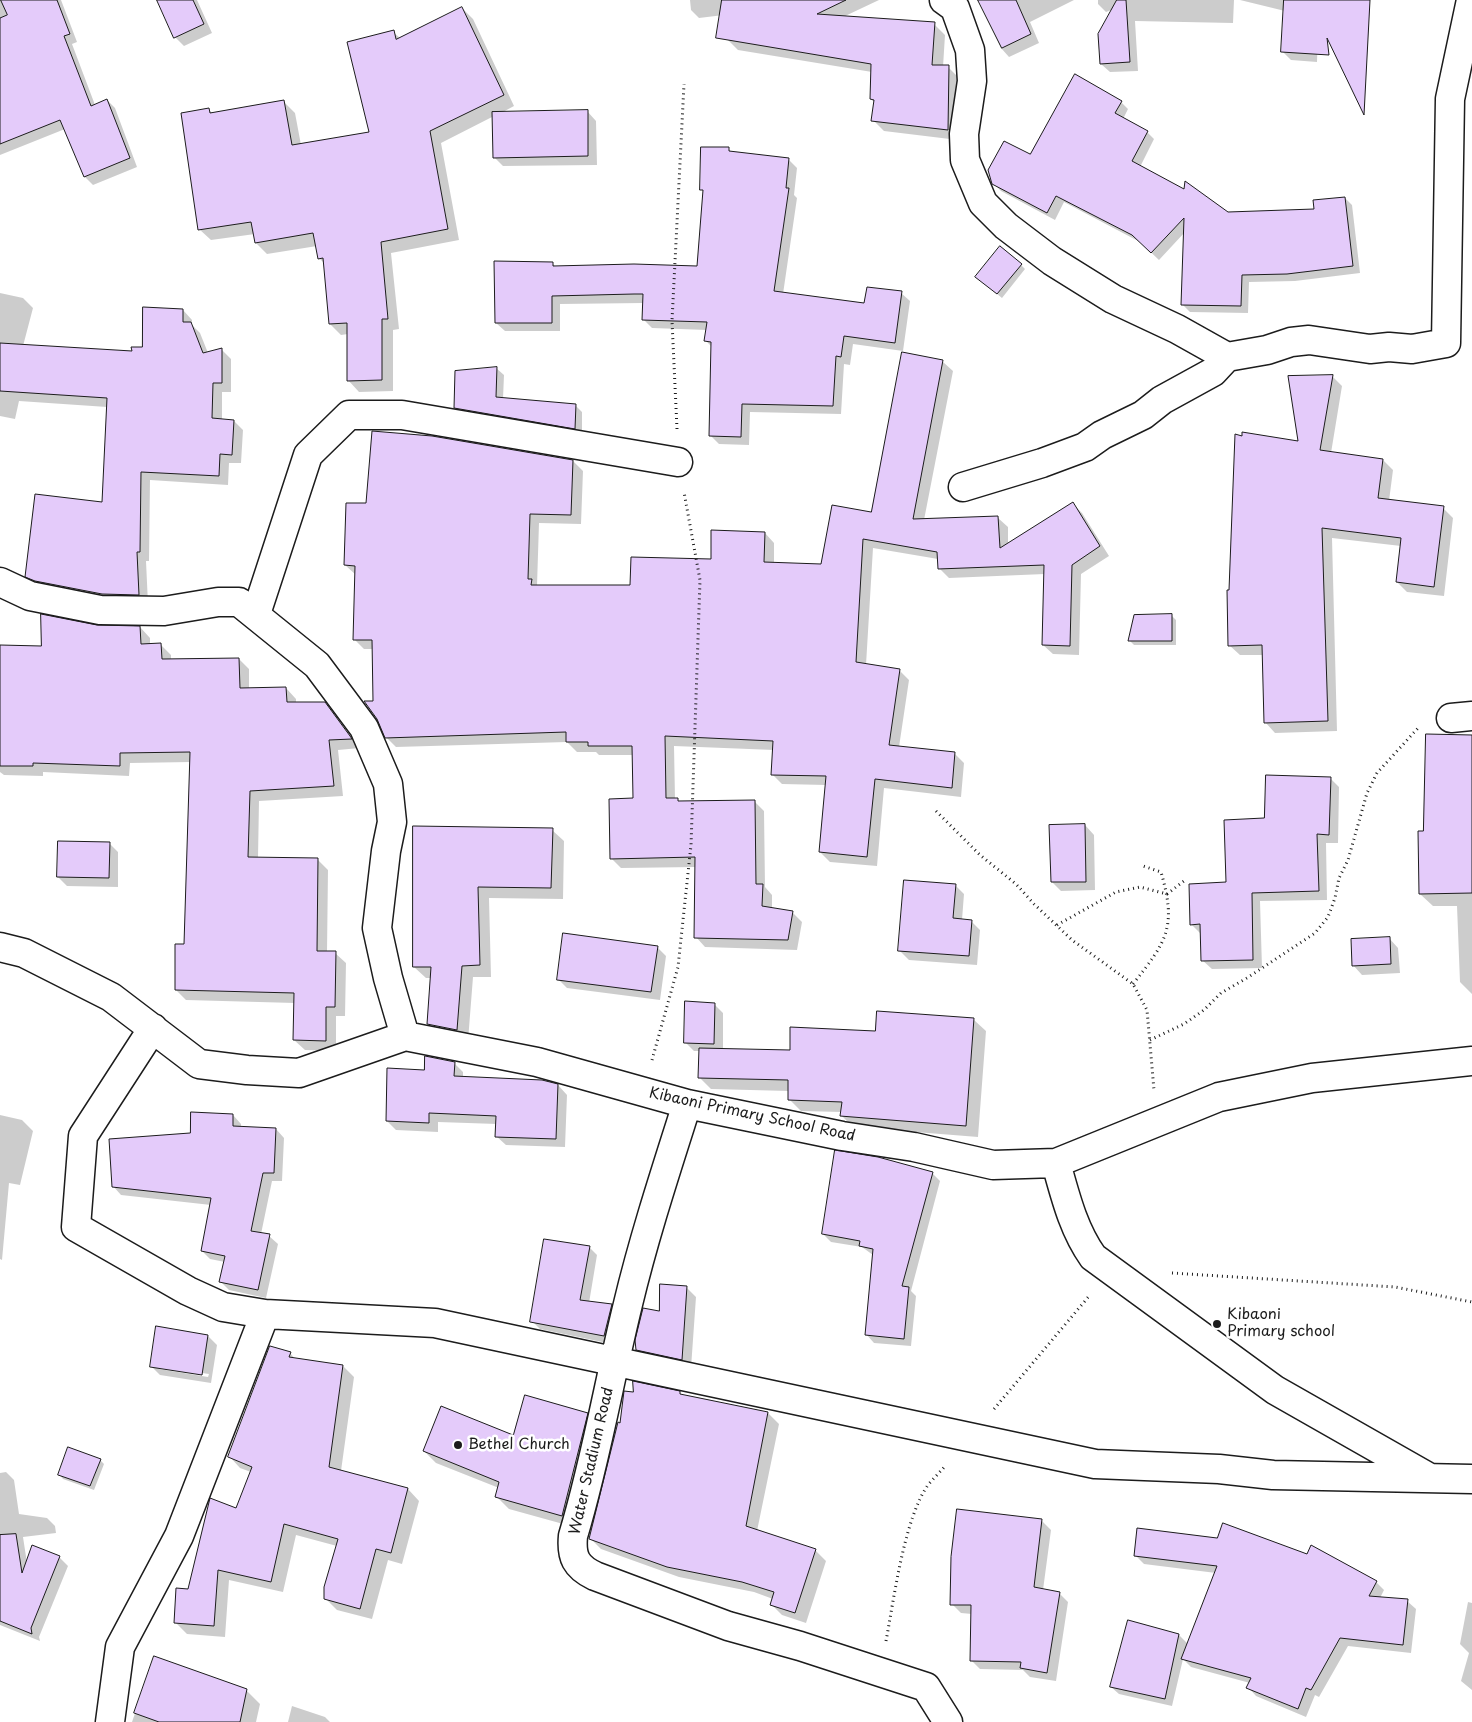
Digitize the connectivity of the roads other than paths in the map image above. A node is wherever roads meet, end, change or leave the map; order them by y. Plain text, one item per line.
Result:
1 (944, 0) edge
2 (1471, 0) edge
3 (1227, 357) junction
4 (678, 462) road end
5 (963, 488) dead end
6 (0, 582) edge
7 (256, 614) junction
8 (0, 947) edge
9 (153, 1028) junction
10 (405, 1036) junction
11 (1472, 1061) edge
12 (687, 1104) junction
13 (1056, 1163) junction
14 (265, 1314) junction
15 (614, 1361) junction
16 (1433, 1479) junction
17 (1472, 1479) edge
18 (110, 1722) edge
19 (950, 1722) edge

1 - 3 street
2 - 3 street
3 - 5 street
4 - 7 street
6 - 7 street
7 - 10 street
8 - 9 street
9 - 10 street
9 - 14 street
10 - 12 street, Kibaoni Primary School Road
11 - 13 street, Kibaoni Primary School Road
12 - 13 street, Kibaoni Primary School Road
12 - 15 street, Water Stadium Road
13 - 16 street
14 - 15 street
14 - 18 street
15 - 16 street
15 - 19 street, Water Stadium Road
16 - 17 street

